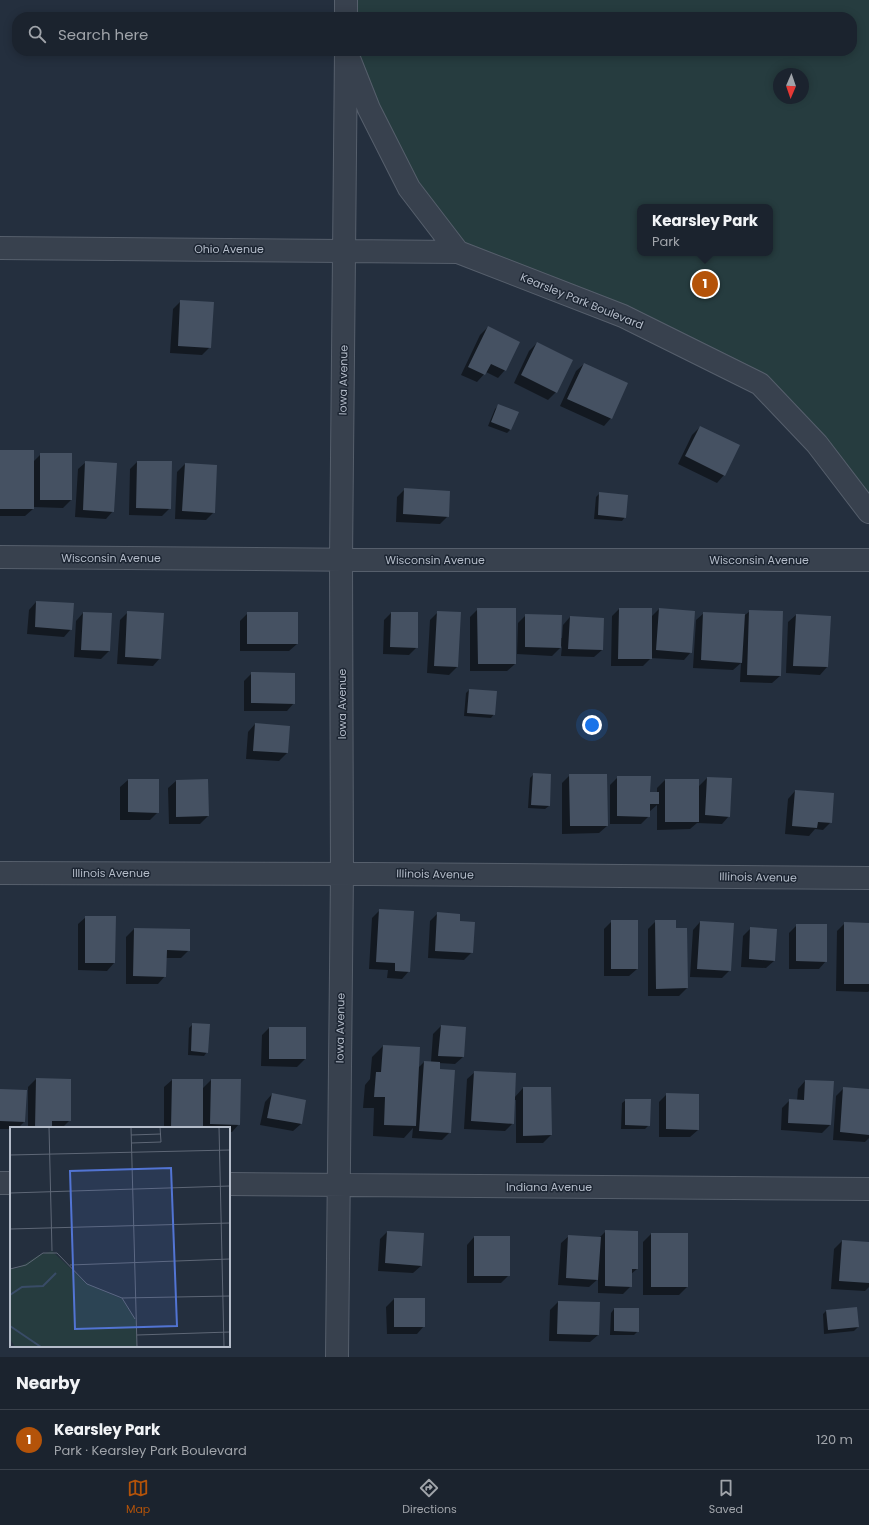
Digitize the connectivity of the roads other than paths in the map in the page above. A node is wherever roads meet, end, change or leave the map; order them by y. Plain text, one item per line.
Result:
1 (346, 0) edge
2 (346, 12) edge
3 (346, 56) edge
4 (348, 56) edge
5 (0, 248) edge
6 (344, 251) junction
7 (458, 252) junction
8 (869, 512) edge
9 (0, 557) edge
10 (341, 560) junction
11 (869, 560) edge
12 (0, 872) edge
13 (342, 874) junction
14 (869, 878) edge
15 (230, 1184) edge
16 (338, 1185) junction
17 (869, 1189) edge
18 (336, 1357) edge

1 - 2 street
3 - 6 street, Iowa Avenue
4 - 7 street
5 - 6 street, Ohio Avenue
6 - 7 street, Ohio Avenue
6 - 10 street, Iowa Avenue
7 - 8 street, Kearsley Park Boulevard
9 - 10 street, Wisconsin Avenue
10 - 11 street, Wisconsin Avenue
10 - 13 street, Iowa Avenue
12 - 13 street, Illinois Avenue
13 - 14 street, Illinois Avenue
13 - 16 street, Iowa Avenue
15 - 16 street, Indiana Avenue
16 - 17 street, Indiana Avenue
16 - 18 street, Iowa Avenue

